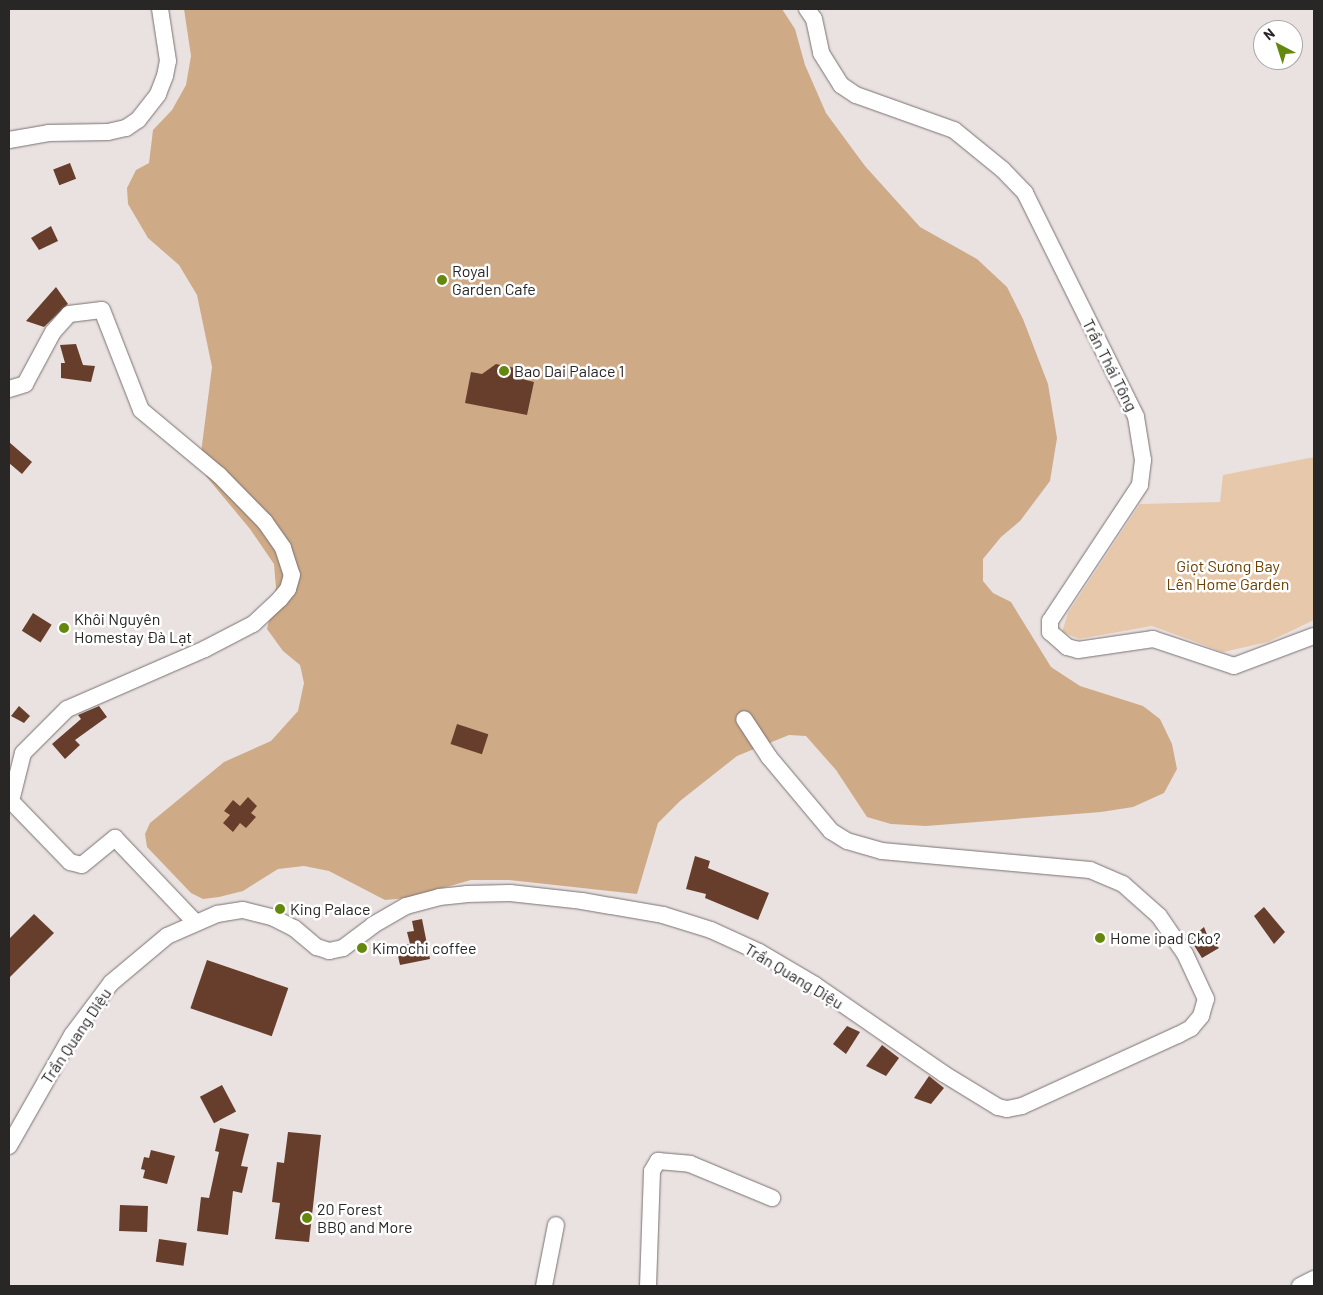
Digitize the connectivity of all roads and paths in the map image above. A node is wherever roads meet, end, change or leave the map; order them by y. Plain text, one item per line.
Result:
1 (160, 9) edge
2 (808, 9) edge
3 (9, 140) edge
4 (9, 389) edge
5 (1314, 636) edge
6 (744, 719) dead end
7 (10, 800) edge
8 (196, 922) junction
9 (9, 1146) edge
10 (772, 1198) dead end
11 (556, 1225) dead end
12 (1314, 1280) edge
13 (544, 1286) edge
14 (648, 1286) edge
15 (1300, 1286) edge

1 - 3 street
2 - 5 street, Trần Thái Tông
4 - 7 street
6 - 8 street, Trần Quang Diệu
7 - 8 street
8 - 9 street, Trần Quang Diệu
10 - 14 street
11 - 13 street
12 - 15 street

